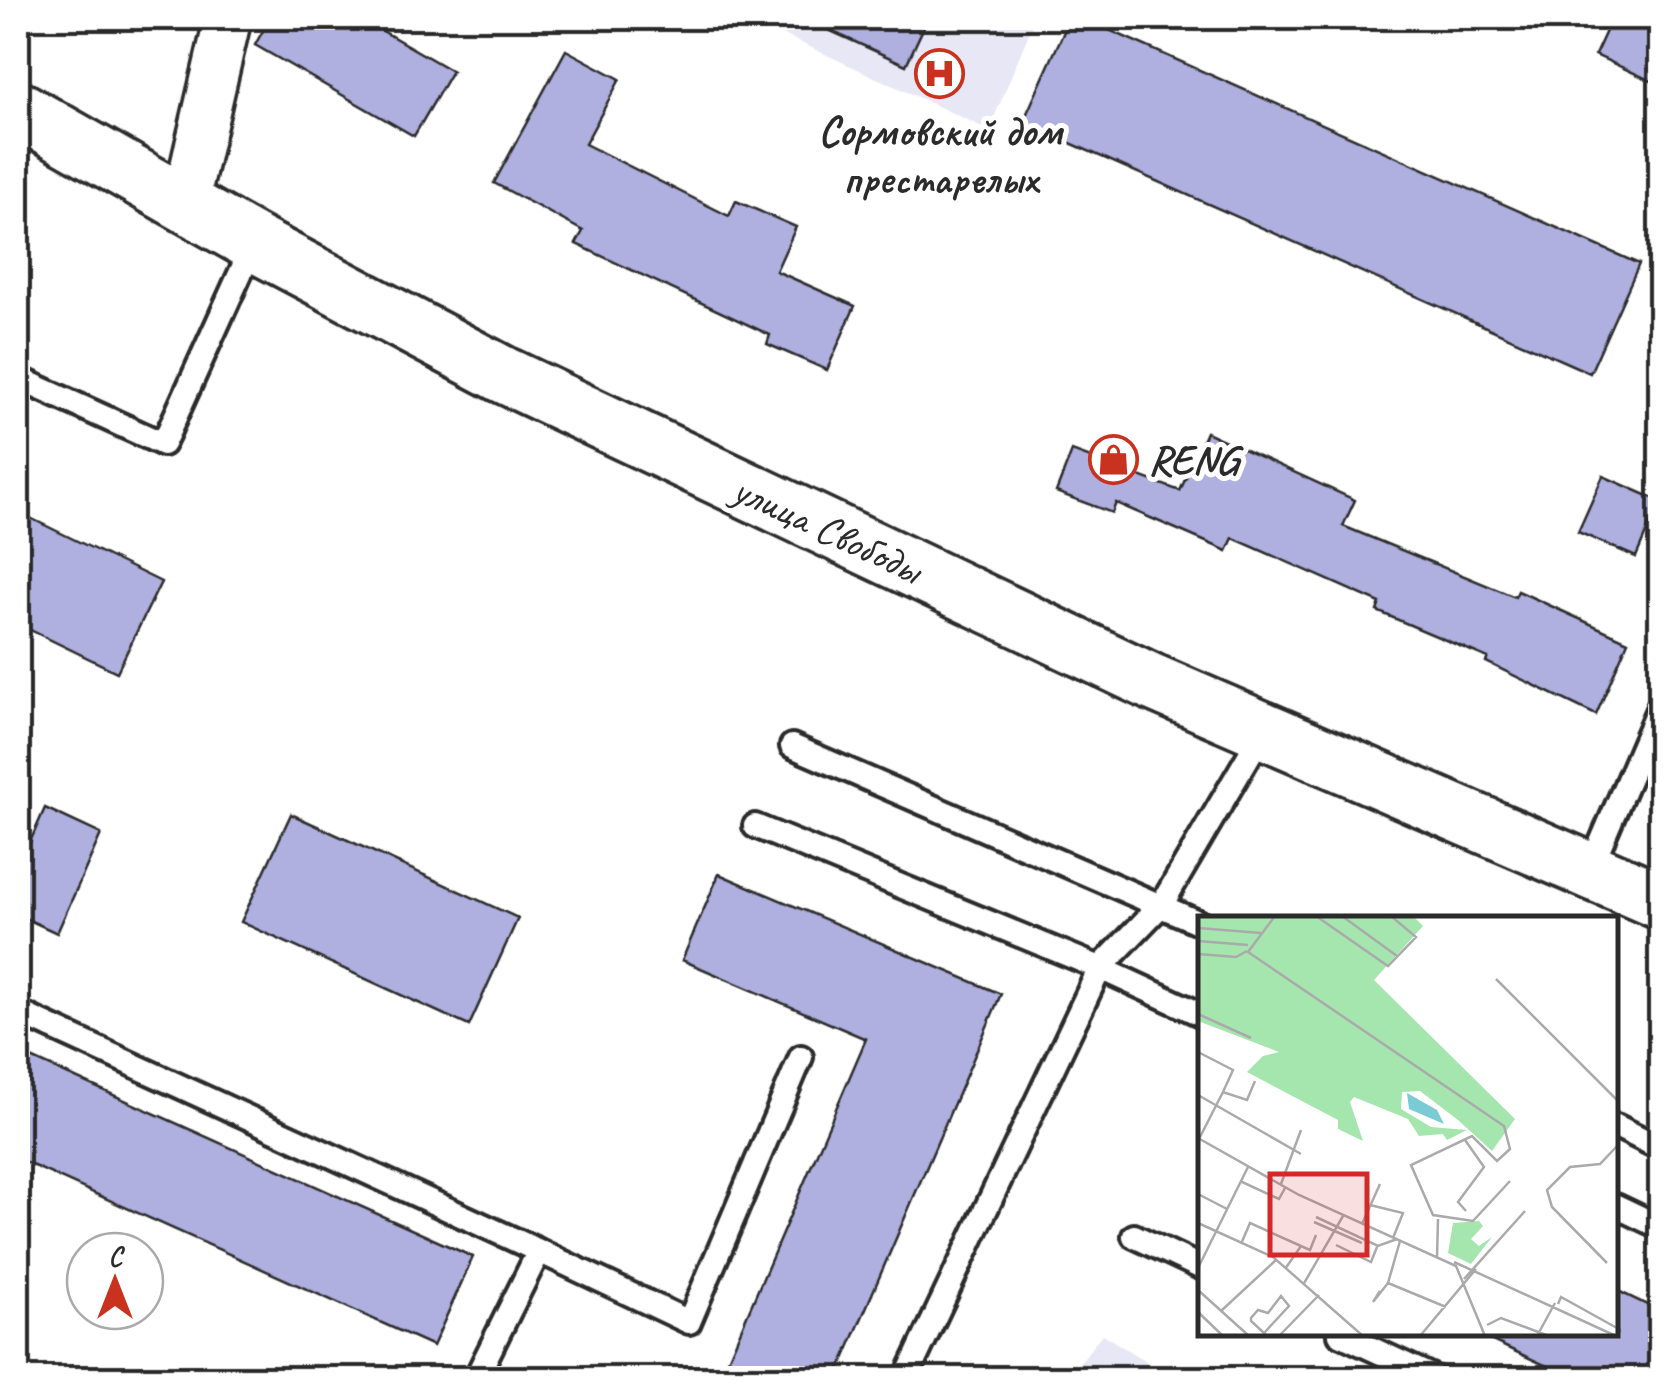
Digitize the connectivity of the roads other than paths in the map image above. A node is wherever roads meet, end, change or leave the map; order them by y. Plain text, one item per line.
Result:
1 (228, 18) edge
2 (18, 109) edge
3 (185, 204) junction
4 (254, 242) junction
5 (18, 378) edge
6 (1660, 705) edge
7 (1264, 730) junction
8 (792, 746) dead end
9 (755, 826) dead end
10 (1589, 871) junction
11 (1660, 902) edge
12 (1162, 904) junction
13 (1198, 922) edge
14 (1100, 968) junction
15 (18, 1012) edge
16 (1198, 1013) edge
17 (802, 1057) dead end
18 (1618, 1127) edge
19 (1660, 1148) edge
20 (1618, 1207) edge
21 (1660, 1227) edge
22 (1134, 1236) dead end
23 (539, 1251) junction
24 (1198, 1266) edge
25 (1344, 1336) edge
26 (476, 1378) edge
27 (906, 1378) edge
28 (1435, 1378) edge

1 - 3 street
2 - 3 main road, улица Свободы
3 - 4 main road, улица Свободы
4 - 5 lane
4 - 7 main road, улица Свободы
6 - 10 lane
7 - 10 main road, улица Свободы
7 - 12 lane
8 - 12 lane
9 - 14 lane
10 - 11 main road, улица Свободы
12 - 13 lane
12 - 14 lane
14 - 16 lane
14 - 27 lane
15 - 23 lane
17 - 23 lane
18 - 19 lane
20 - 21 lane
22 - 24 lane
23 - 26 lane
25 - 28 lane

